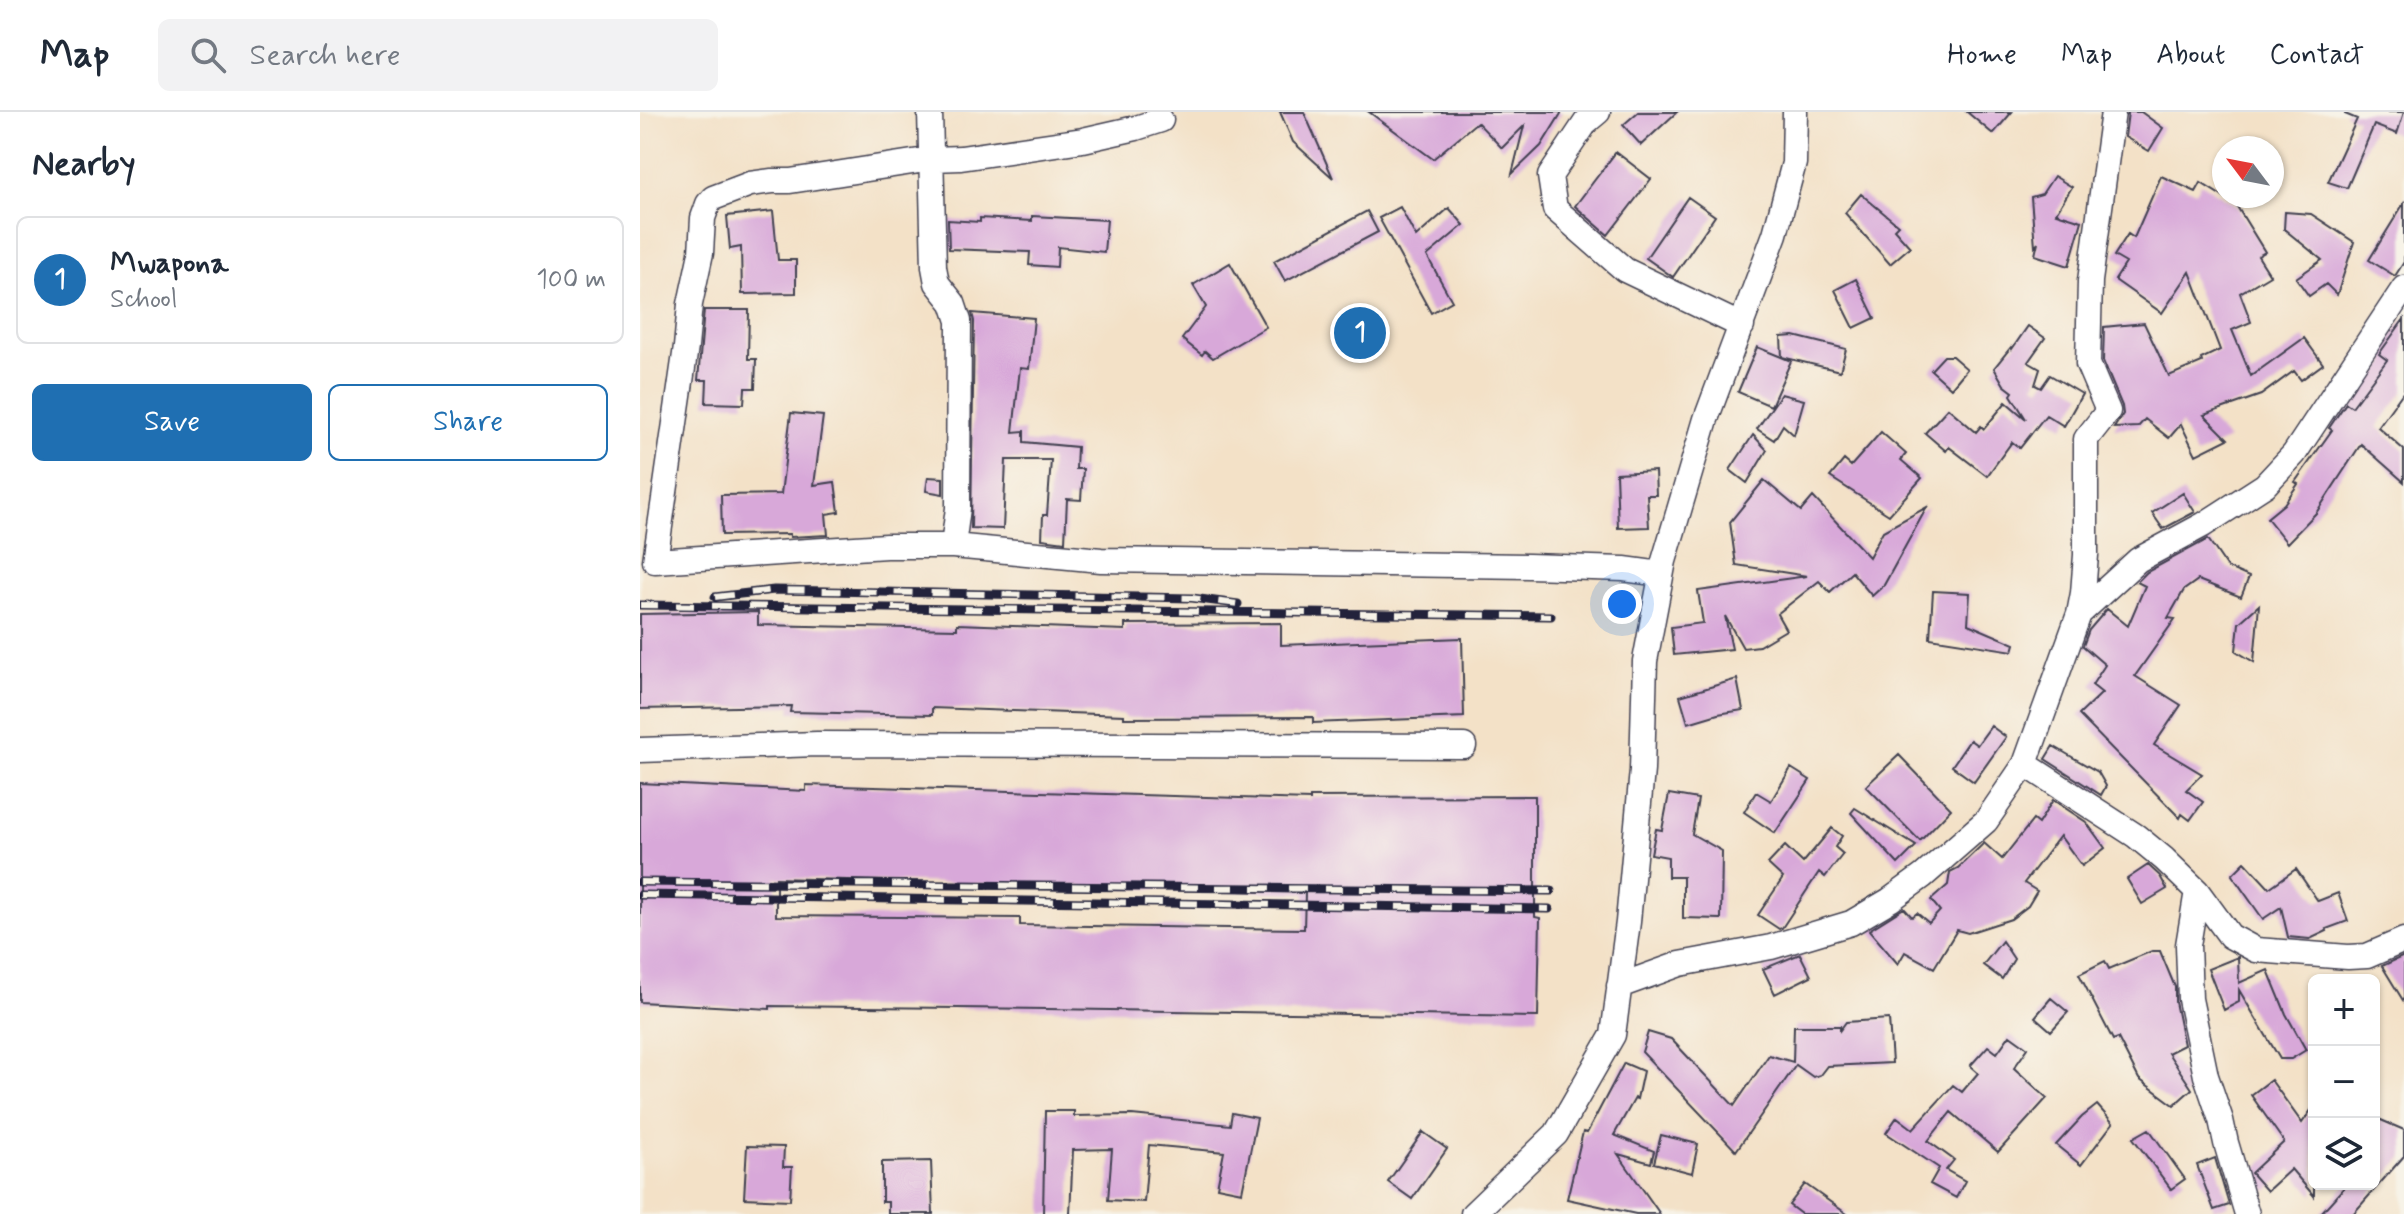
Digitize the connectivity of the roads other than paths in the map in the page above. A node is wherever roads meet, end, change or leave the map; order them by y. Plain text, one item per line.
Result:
1 (930, 112) edge
2 (1598, 112) edge
3 (1795, 112) edge
4 (2113, 112) edge
5 (1161, 120) dead end
6 (932, 159) junction
7 (2402, 293) edge
8 (1742, 326) junction
9 (953, 546) junction
10 (1661, 574) junction
11 (2079, 614) junction
12 (1464, 746) dead end
13 (640, 750) edge
14 (2025, 764) junction
15 (2197, 891) junction
16 (2404, 940) edge
17 (1619, 986) junction
18 (1473, 1214) edge
19 (2247, 1214) edge

1 - 6 street
2 - 8 street
3 - 8 street
4 - 11 street
5 - 6 street
6 - 9 street
6 - 9 street
7 - 11 street
8 - 10 street
9 - 10 street
10 - 17 street
11 - 14 street
12 - 13 street
14 - 15 street
14 - 17 street
15 - 16 street
15 - 19 street
17 - 18 street

